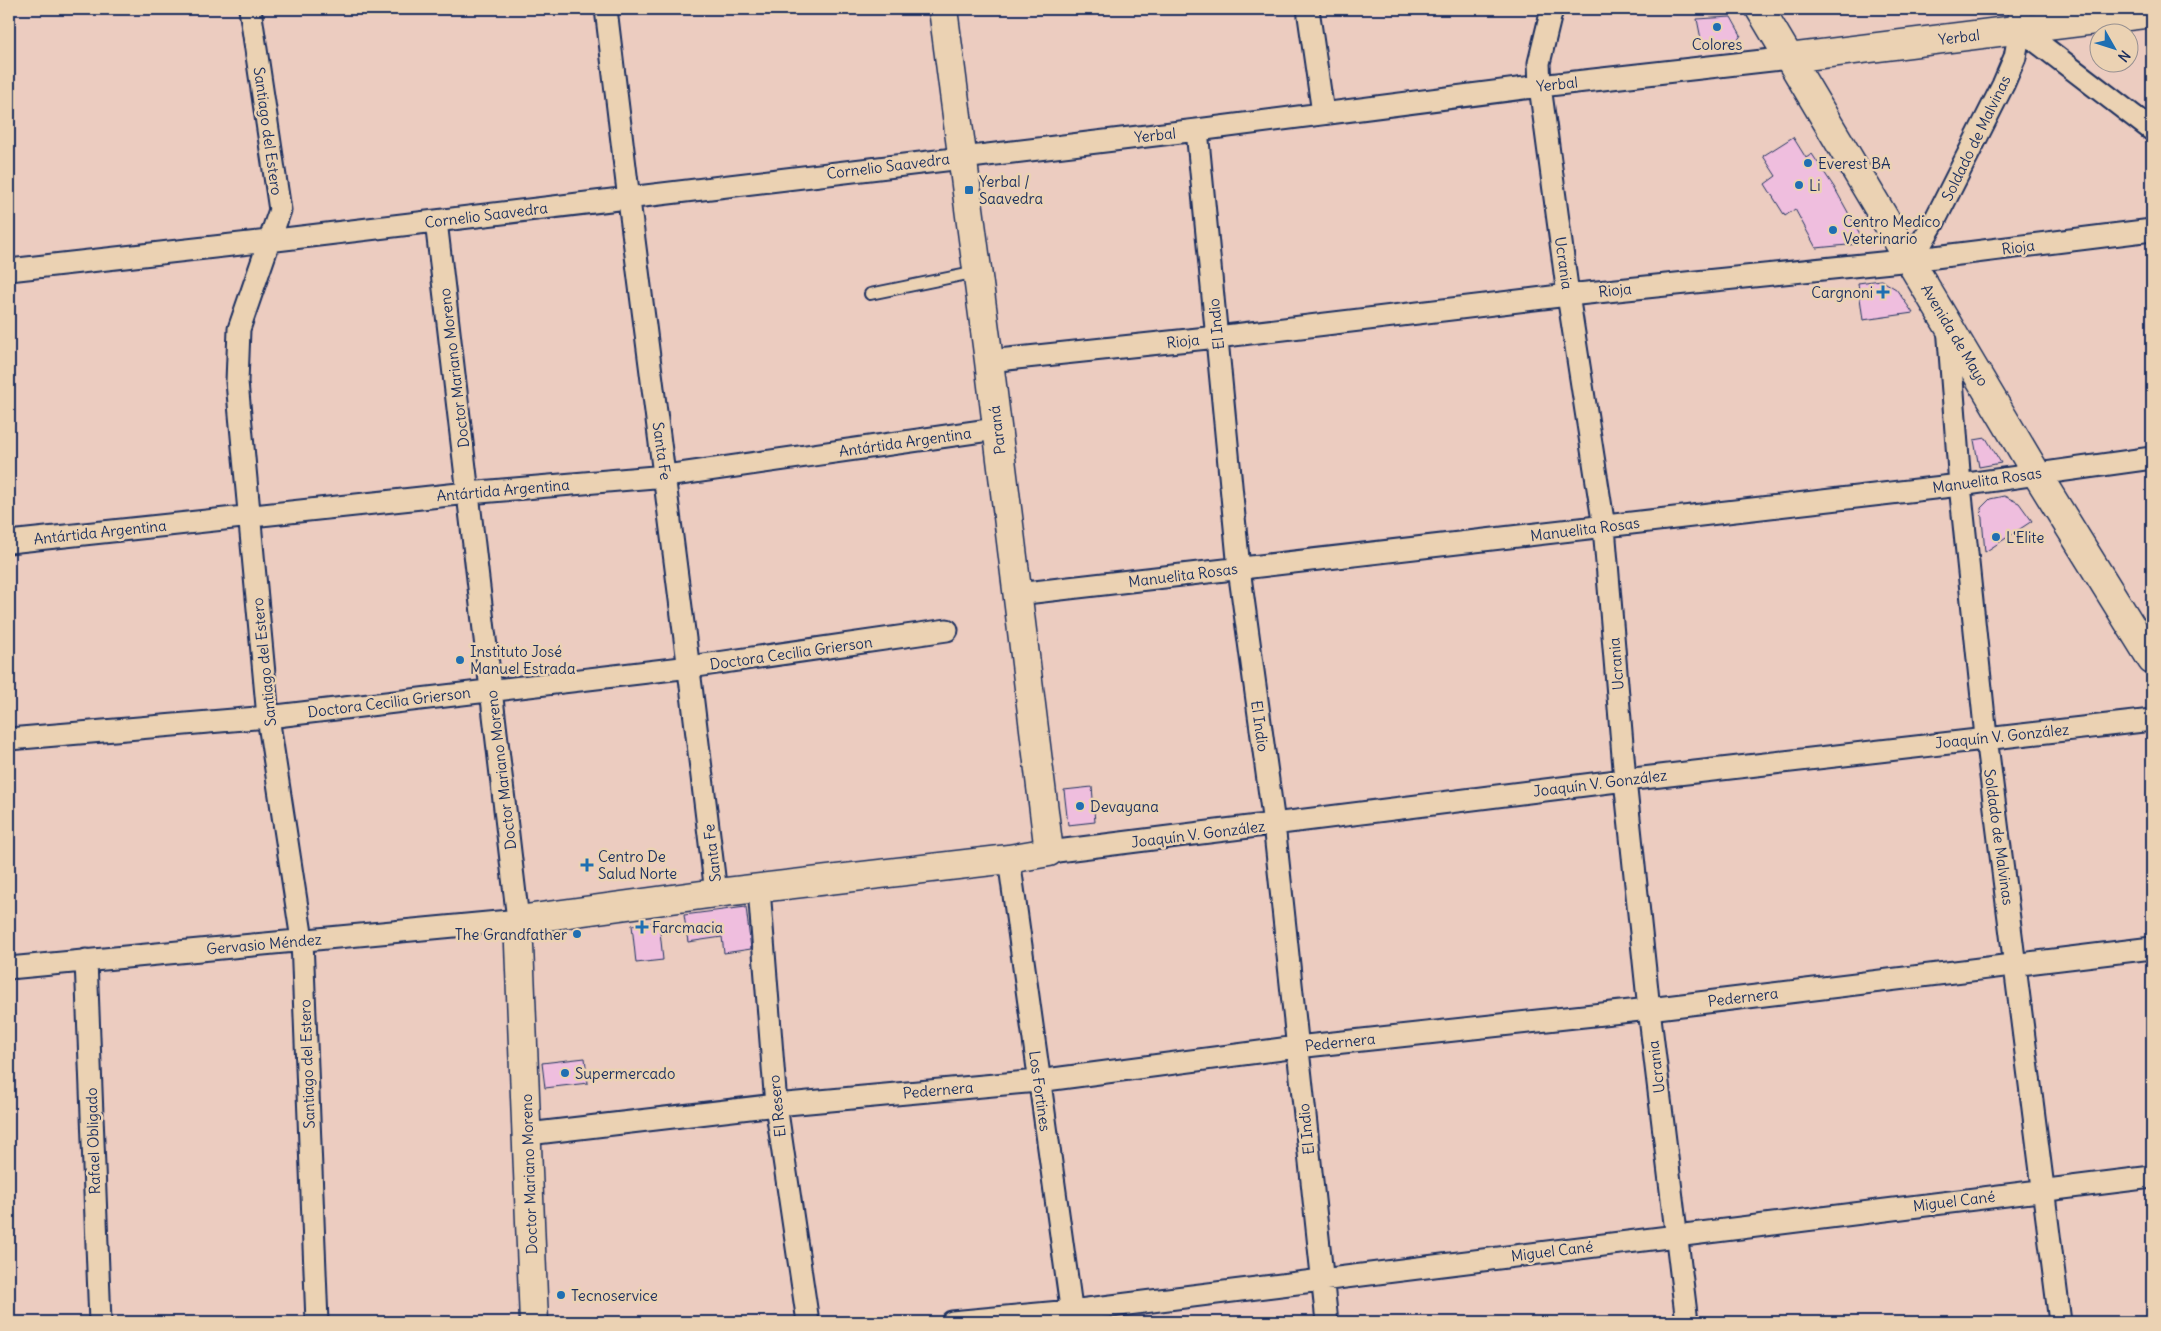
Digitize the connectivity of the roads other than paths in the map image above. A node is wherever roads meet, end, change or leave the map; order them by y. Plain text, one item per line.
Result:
1 (250, 9) edge
2 (606, 9) edge
3 (942, 9) edge
4 (1308, 9) edge
5 (1552, 9) edge
6 (1760, 9) edge
7 (2152, 13) edge
8 (2020, 19) edge
9 (1789, 58) junction
10 (1540, 86) junction
11 (1323, 113) junction
12 (1197, 130) junction
13 (2152, 130) edge
14 (962, 157) junction
15 (628, 198) junction
16 (436, 221) junction
17 (2152, 230) edge
18 (268, 241) junction
19 (1911, 260) junction
20 (9, 270) edge
21 (977, 272) junction
22 (870, 294) dead end
23 (1568, 295) junction
24 (1947, 321) junction
25 (1217, 337) junction
26 (989, 361) junction
27 (996, 429) junction
28 (2152, 458) edge
29 (2036, 473) junction
30 (666, 476) junction
31 (1960, 485) junction
32 (468, 493) junction
33 (249, 516) junction
34 (1604, 526) junction
35 (9, 542) edge
36 (1239, 569) junction
37 (1017, 594) junction
38 (947, 630) dead end
39 (2152, 660) edge
40 (690, 668) junction
41 (491, 689) junction
42 (268, 717) junction
43 (2152, 720) edge
44 (1986, 737) junction
45 (9, 739) edge
46 (1625, 780) junction
47 (1274, 824) junction
48 (1048, 852) junction
49 (1009, 860) junction
50 (759, 889) junction
51 (716, 893) junction
52 (518, 920) junction
53 (302, 940) junction
54 (2152, 948) edge
55 (86, 960) junction
56 (2016, 964) junction
57 (9, 968) edge
58 (1649, 1009) junction
59 (1298, 1047) junction
60 (1038, 1081) junction
61 (776, 1105) junction
62 (528, 1134) junction
63 (2152, 1177) edge
64 (2043, 1189) junction
65 (1676, 1236) junction
66 (1322, 1279) junction
67 (1072, 1316) edge
68 (100, 1322) edge
69 (317, 1322) edge
70 (534, 1322) edge
71 (808, 1322) edge
72 (952, 1322) edge
73 (1327, 1322) edge
74 (1688, 1322) edge
75 (2060, 1322) edge

1 - 18 street, Santiago del Estero
2 - 15 street, Santa Fe
3 - 14 street, Paraná
4 - 11 street
5 - 10 street, Ucrania
6 - 9 street, Avenida de Mayo
7 - 8 street, Yerbal
8 - 9 street, Yerbal
8 - 13 street
8 - 19 street, Soldado de Malvinas
9 - 10 street, Yerbal
9 - 19 street, Avenida de Mayo
10 - 11 street, Yerbal
10 - 23 street, Ucrania
11 - 12 street, Yerbal
12 - 14 street, Yerbal
12 - 25 street, El Indio
14 - 15 street, Cornelio Saavedra
14 - 21 street, Paraná
15 - 16 street, Cornelio Saavedra
15 - 30 street, Santa Fe
16 - 18 street, Cornelio Saavedra
16 - 32 street, Doctor Mariano Moreno
17 - 19 street, Rioja
18 - 20 street, Cornelio Saavedra
18 - 33 street, Santiago del Estero
19 - 23 street, Rioja
19 - 24 street, Avenida de Mayo
21 - 22 lane
21 - 26 street, Paraná
23 - 25 street, Rioja
23 - 34 street, Ucrania
24 - 29 street, Avenida de Mayo
24 - 31 street, Soldado de Malvinas
25 - 26 street, Rioja
25 - 36 street, El Indio
26 - 27 street, Paraná
27 - 30 street, Antártida Argentina
27 - 37 street, Paraná
28 - 29 street, Manuelita Rosas
29 - 31 street, Manuelita Rosas
29 - 39 street, Avenida de Mayo
30 - 32 street, Antártida Argentina
30 - 40 street, Santa Fe
31 - 34 street, Manuelita Rosas
31 - 44 street, Soldado de Malvinas
32 - 33 street, Antártida Argentina
32 - 41 street, Doctor Mariano Moreno
33 - 35 street, Antártida Argentina
33 - 42 street, Santiago del Estero
34 - 36 street, Manuelita Rosas
34 - 46 street, Ucrania
36 - 37 street, Manuelita Rosas
36 - 47 street, El Indio
37 - 48 street, Paraná
38 - 40 street, Doctora Cecilia Grierson
40 - 41 street, Doctora Cecilia Grierson
40 - 51 street, Santa Fe
41 - 42 street, Doctora Cecilia Grierson
41 - 52 street, Doctor Mariano Moreno
42 - 45 street, Doctora Cecilia Grierson
42 - 53 street, Santiago del Estero
43 - 44 street, Joaquín V. González
44 - 46 street, Joaquín V. González
44 - 56 street, Soldado de Malvinas
46 - 47 street, Joaquín V. González
46 - 58 street, Ucrania
47 - 48 street, Joaquín V. González
47 - 59 street, El Indio
48 - 49 street
49 - 50 street
49 - 60 street, Los Fortines
50 - 51 street
50 - 61 street, El Resero
51 - 52 street
52 - 53 street, Gervasio Méndez
52 - 62 street, Doctor Mariano Moreno
53 - 55 street, Gervasio Méndez
53 - 69 street, Santiago del Estero
54 - 56 street, Pedernera
55 - 57 street, Gervasio Méndez
55 - 68 street, Rafael Obligado
56 - 58 street, Pedernera
56 - 64 street, Soldado de Malvinas
58 - 59 street, Pedernera
58 - 65 street, Ucrania
59 - 60 street, Pedernera
59 - 66 street, El Indio
60 - 61 street, Pedernera
60 - 67 street, Los Fortines
61 - 62 street, Pedernera
61 - 71 street, El Resero
62 - 70 street, Doctor Mariano Moreno
63 - 64 street, Miguel Cané
64 - 65 street, Miguel Cané
64 - 75 street, Soldado de Malvinas
65 - 66 street, Miguel Cané
65 - 74 street, Ucrania
66 - 67 street, Miguel Cané
66 - 73 street, El Indio
67 - 72 street, Miguel Cané

